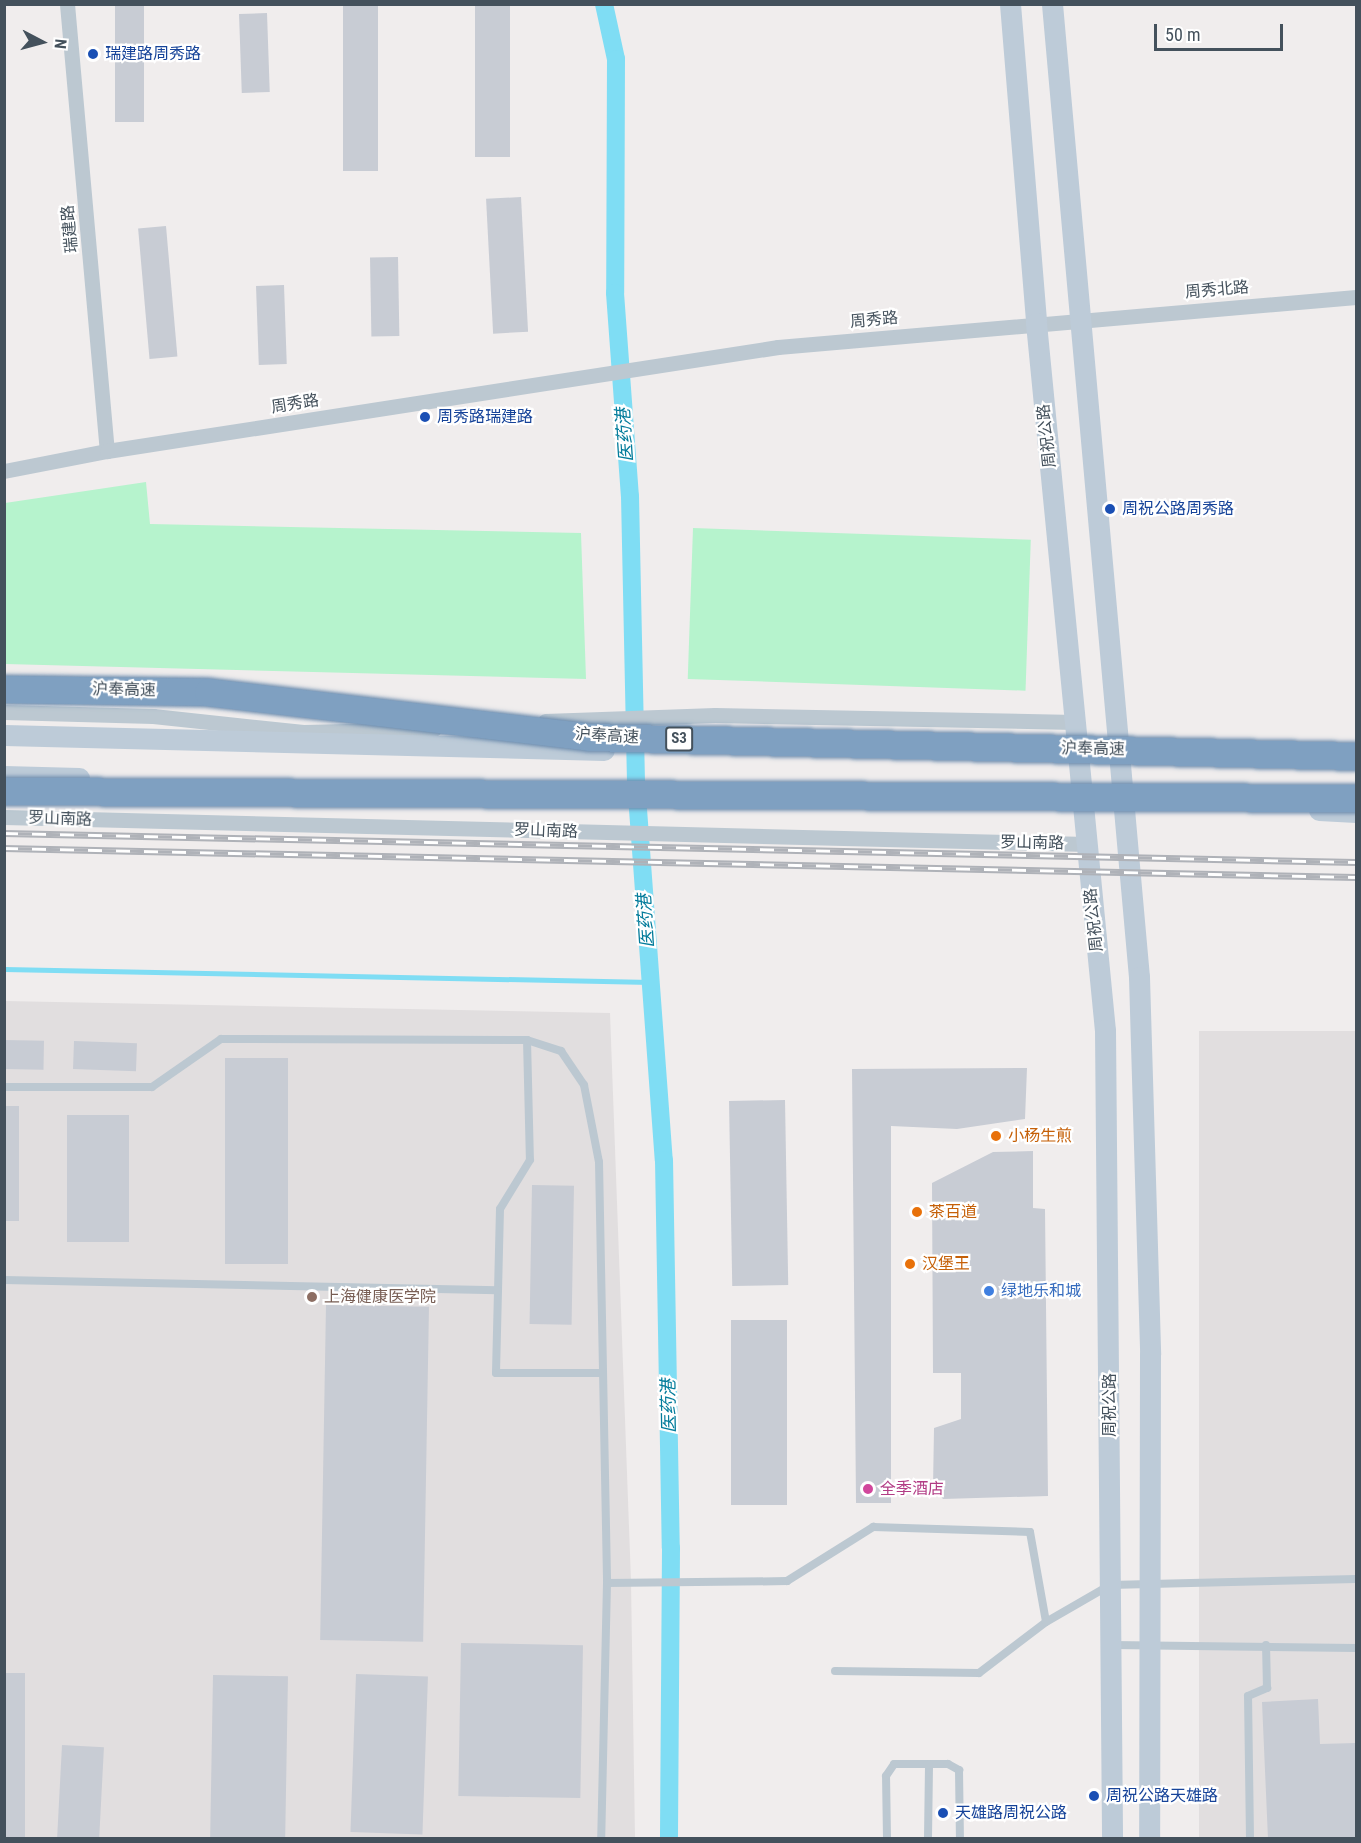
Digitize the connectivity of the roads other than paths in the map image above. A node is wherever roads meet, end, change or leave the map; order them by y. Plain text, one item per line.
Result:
1 (68, 4) edge
2 (1010, 4) edge
3 (1052, 4) edge
4 (1356, 297) edge
5 (1081, 319) junction
6 (1036, 323) junction
7 (107, 450) junction
8 (4, 471) edge
9 (4, 689) edge
10 (4, 712) edge
11 (1075, 722) junction
12 (4, 735) edge
13 (1356, 754) edge
14 (1079, 758) junction
15 (1119, 758) junction
16 (4, 777) edge
17 (4, 791) edge
18 (1356, 798) edge
19 (1082, 800) junction
20 (1123, 800) junction
21 (1356, 812) edge
22 (4, 817) edge
23 (1087, 844) junction
24 (527, 1040) junction
25 (4, 1087) edge
26 (4, 1280) edge
27 (498, 1290) junction
28 (603, 1373) junction
29 (1356, 1579) edge
30 (1149, 1582) junction
31 (607, 1583) junction
32 (1110, 1585) junction
33 (1046, 1622) junction
34 (1110, 1644) junction
35 (1266, 1645) junction
36 (1149, 1646) junction
37 (1356, 1648) edge
38 (835, 1671) dead end
39 (929, 1764) junction
40 (601, 1839) edge
41 (887, 1839) edge
42 (928, 1839) edge
43 (960, 1839) edge
44 (1112, 1839) edge
45 (1149, 1839) edge
46 (1250, 1839) edge

1 - 7 street, 瑞建路
2 - 6 street, 周祝公路
3 - 5 street
4 - 5 street, 周秀北路
5 - 6 street, 周秀路
5 - 15 street
6 - 7 street, 周秀路
6 - 11 street, 周祝公路
7 - 8 street, 周秀路
9 - 13 highway, 沪奉高速 / S3, bridge
10 - 11 street
11 - 14 street, 周祝公路
12 - 14 street
13 - 15 street
14 - 15 street
14 - 19 street, 周祝公路
15 - 20 street
16 - 19 street, bridge
17 - 18 highway, bridge
19 - 20 street
19 - 23 street, 周祝公路
20 - 21 street
20 - 30 street
22 - 23 street, 罗山南路
23 - 32 street, 周祝公路
24 - 25 lane
24 - 27 lane
24 - 28 lane
26 - 27 lane
27 - 28 lane
28 - 31 lane
29 - 30 lane
30 - 32 lane
30 - 36 street
31 - 33 lane
31 - 40 lane
32 - 33 lane
32 - 34 street, 周祝公路
33 - 38 lane
34 - 36 lane
34 - 44 street, 周祝公路
35 - 36 lane
35 - 37 lane
35 - 46 lane
36 - 45 street
39 - 41 lane
39 - 42 lane
39 - 43 lane

